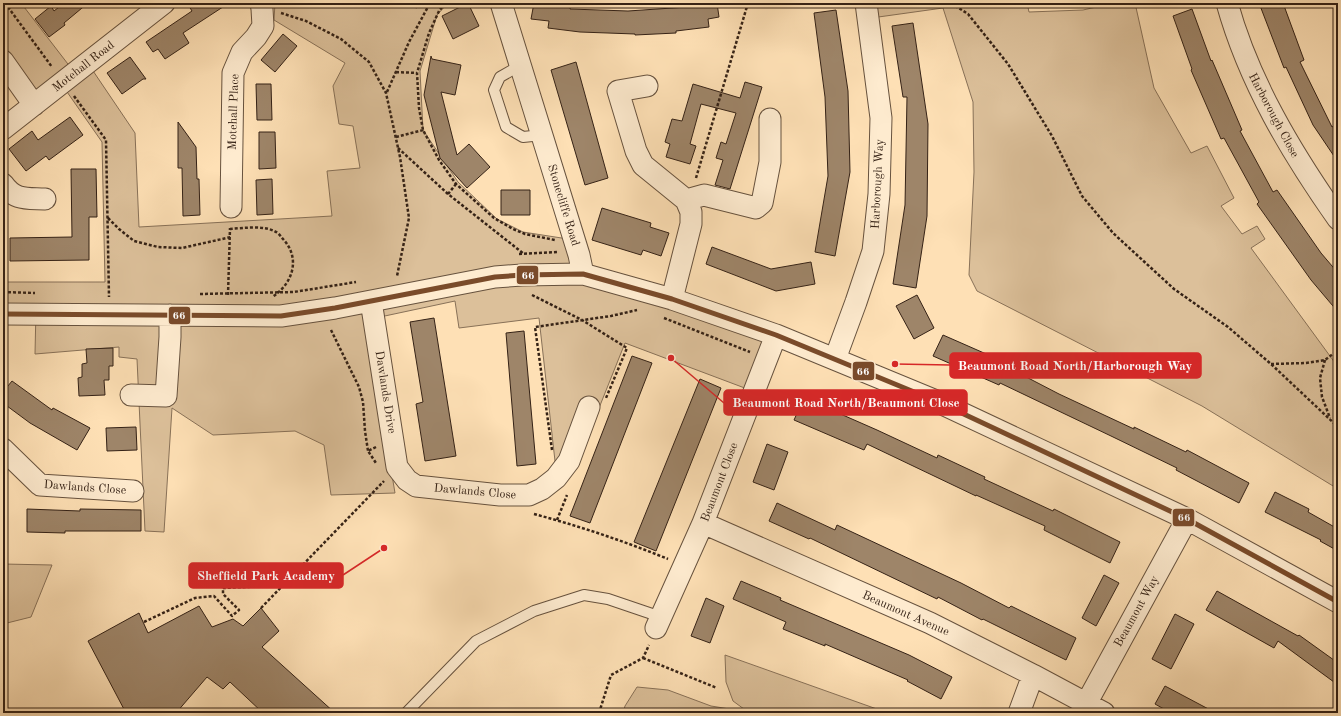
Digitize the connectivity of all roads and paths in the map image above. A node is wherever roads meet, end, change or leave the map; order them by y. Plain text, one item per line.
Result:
1 (4, 3) edge
2 (164, 3) edge
3 (430, 3) edge
4 (446, 3) edge
5 (501, 3) edge
6 (748, 3) edge
7 (866, 3) edge
8 (951, 3) edge
9 (1227, 3) edge
10 (268, 7) edge
11 (3, 61) edge
12 (521, 65) junction
13 (396, 72) junction
14 (417, 73) junction
15 (63, 81) junction
16 (647, 86) dead end
17 (386, 93) junction
18 (34, 105) junction
19 (770, 119) dead end
20 (3, 129) edge
21 (423, 130) junction
22 (542, 135) junction
23 (396, 137) junction
24 (398, 148) junction
25 (3, 184) edge
26 (456, 184) junction
27 (448, 194) junction
28 (45, 199) dead end
29 (686, 200) junction
30 (231, 207) dead end
31 (108, 218) junction
32 (1338, 219) edge
33 (231, 237) junction
34 (557, 240) dead end
35 (558, 246) dead end
36 (524, 254) junction
37 (518, 255) dead end
38 (583, 274) junction
39 (405, 275) dead end
40 (398, 276) junction
41 (390, 277) dead end
42 (361, 282) dead end
43 (3, 292) edge
44 (41, 293) dead end
45 (278, 293) junction
46 (196, 294) dead end
47 (228, 294) junction
48 (539, 294) dead end
49 (109, 295) junction
50 (117, 295) dead end
51 (270, 298) dead end
52 (672, 299) junction
53 (371, 301) junction
54 (633, 307) dead end
55 (3, 314) edge
56 (170, 315) junction
57 (108, 316) junction
58 (662, 317) dead end
59 (582, 320) junction
60 (331, 330) dead end
61 (776, 335) junction
62 (1338, 350) edge
63 (752, 353) dead end
64 (835, 359) junction
65 (1325, 360) junction
66 (1271, 364) junction
67 (131, 395) dead end
68 (589, 407) joint
69 (1330, 418) junction
70 (1338, 427) edge
71 (3, 449) edge
72 (368, 451) dead end
73 (402, 474) junction
74 (556, 478) junction
75 (133, 491) dead end
76 (528, 513) dead end
77 (1187, 519) junction
78 (703, 523) junction
79 (684, 566) junction
80 (296, 572) junction
81 (1338, 602) edge
82 (261, 608) dead end
83 (144, 622) dead end
84 (659, 622) junction
85 (643, 658) junction
86 (1033, 675) junction
87 (716, 688) dead end
88 (1095, 708) edge
89 (406, 713) edge
90 (599, 713) edge
91 (1019, 713) edge

1 - 15 path
2 - 15 street, Motehall Road
3 - 13 path
4 - 14 path
5 - 12 street, Stonecliffe Road
6 - 29 path
7 - 64 street, Harborough Way
8 - 66 path
9 - 32 street, Harborough Close
10 - 17 path
10 - 30 street, Motehall Place
11 - 18 street
12 - 22 street, Stonecliffe Road
12 - 22 lane
13 - 14 path
13 - 17 path
14 - 21 path
15 - 18 street, Motehall Road
15 - 31 path
16 - 29 street
17 - 23 path
18 - 20 street, Motehall Road
19 - 29 street
21 - 23 path
21 - 26 path
22 - 38 street, Stonecliffe Road
23 - 24 path
24 - 27 path
24 - 40 path
25 - 28 street
26 - 27 path
26 - 34 path
27 - 36 path
29 - 52 street
31 - 33 path
31 - 49 path
33 - 45 path
33 - 47 path
35 - 36 path
36 - 37 path
38 - 52 street
38 - 53 street
39 - 40 path
40 - 41 path
42 - 45 path
43 - 44 path
45 - 47 path
45 - 51 path
46 - 47 path
48 - 59 path
49 - 50 path
49 - 57 path
52 - 61 street
53 - 56 street
53 - 73 street, Dawlands Drive
54 - 59 path
55 - 57 street
56 - 57 street
56 - 67 street
58 - 63 path
59 - 68 path
59 - 74 path
60 - 72 path
61 - 64 street
61 - 78 street, Beaumont Close
62 - 65 path
64 - 77 street
65 - 66 path
65 - 69 path
66 - 69 path
68 - 74 street, Dawlands Close
69 - 70 path
71 - 75 street, Dawlands Close
73 - 74 street, Dawlands Close
73 - 80 path
76 - 79 path
77 - 81 street
77 - 88 street, Beaumont Way
78 - 79 street, Beaumont Close
78 - 86 street, Beaumont Avenue
79 - 84 street, Beaumont Close
80 - 82 path
80 - 83 path
84 - 85 path
84 - 89 lane
85 - 87 path
85 - 90 path
86 - 88 street, Beaumont Avenue
86 - 91 street

